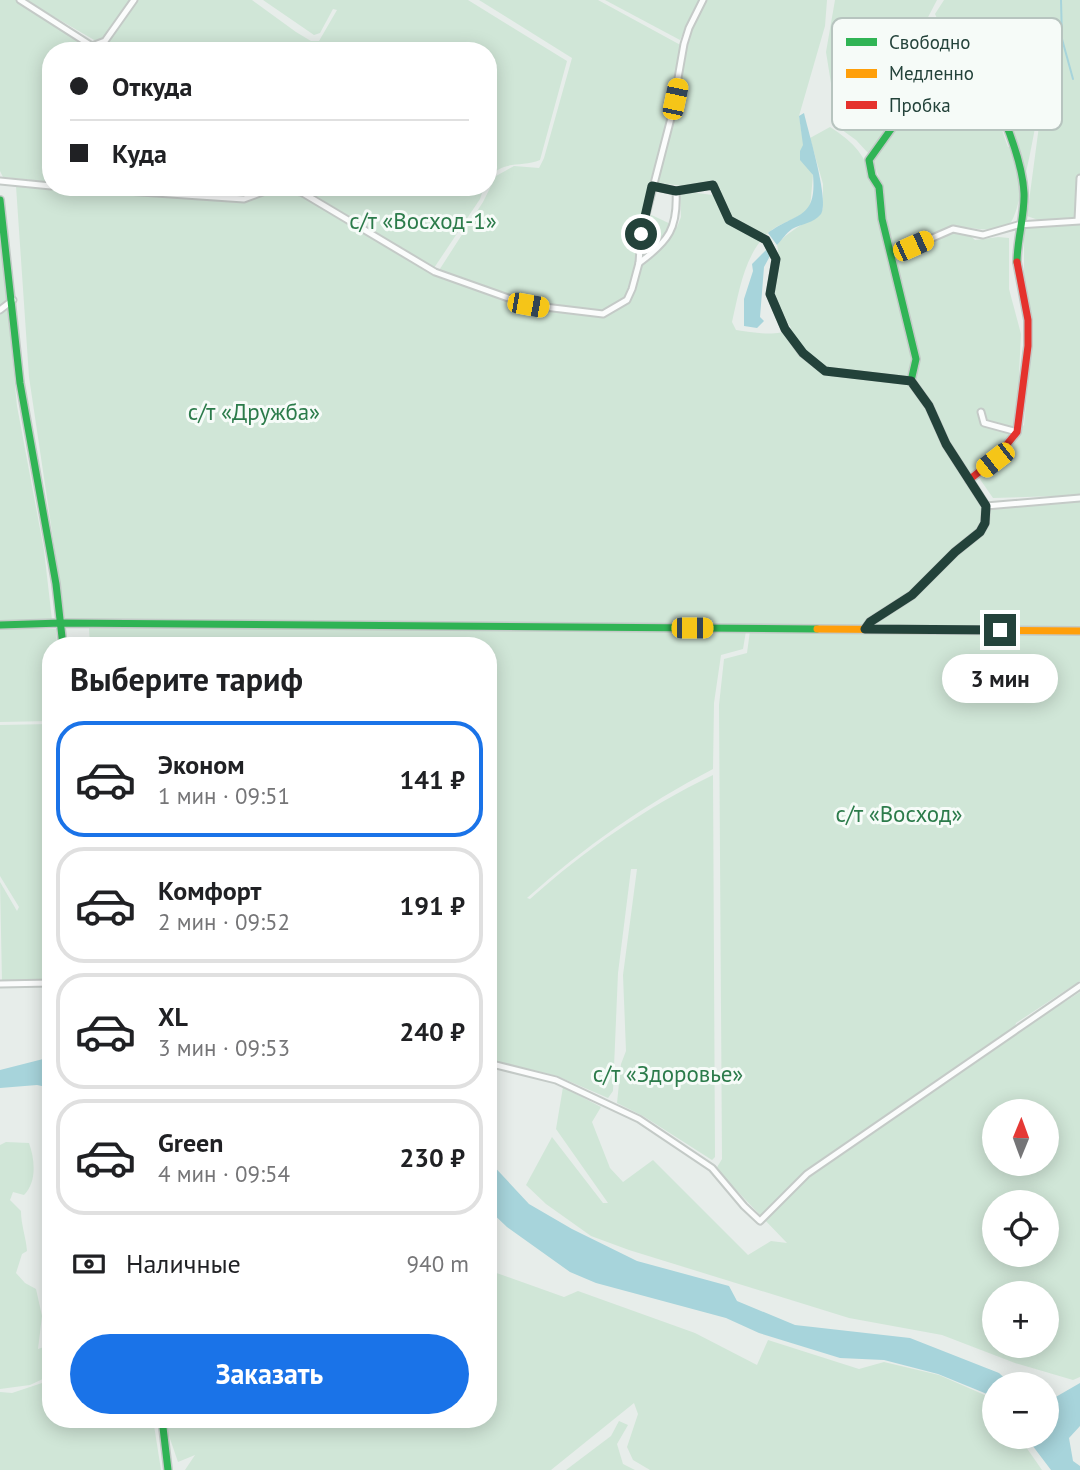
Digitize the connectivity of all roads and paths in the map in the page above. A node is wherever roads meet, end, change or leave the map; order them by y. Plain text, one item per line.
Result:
1 (20, 0) edge
2 (134, 0) edge
3 (703, 0) edge
4 (86, 42) edge
5 (102, 42) edge
6 (890, 130) edge
7 (1006, 130) edge
8 (1080, 178) edge
9 (0, 181) edge
10 (42, 185) edge
11 (652, 186) junction
12 (676, 191) junction
13 (200, 196) edge
14 (252, 196) edge
15 (308, 196) edge
16 (0, 200) edge
17 (1079, 220) edge
18 (1018, 225) junction
19 (891, 256) junction
20 (639, 263) junction
21 (13, 300) junction
22 (0, 310) edge
23 (911, 381) junction
24 (981, 412) dead end
25 (1017, 432) junction
26 (969, 480) junction
27 (1080, 498) edge
28 (986, 506) junction
29 (61, 623) junction
30 (0, 625) edge
31 (865, 629) junction
32 (1080, 631) edge
33 (62, 637) edge
34 (42, 983) edge
35 (0, 985) edge
36 (1080, 986) edge
37 (497, 1065) edge
38 (163, 1428) edge
39 (168, 1470) edge

1 - 4 street
2 - 5 street
3 - 11 street
6 - 19 street
7 - 18 street
8 - 17 street
9 - 10 street
11 - 12 street
11 - 20 street
12 - 20 street
12 - 23 street
13 - 14 street
15 - 20 street
16 - 21 street
17 - 18 street
18 - 19 street
18 - 25 street
19 - 23 street
21 - 22 street
21 - 29 street
23 - 26 street
24 - 25 street
25 - 26 street
26 - 28 street
27 - 28 street
28 - 31 street
29 - 30 street
29 - 31 street
29 - 33 street
31 - 32 street
34 - 35 street
36 - 37 street
38 - 39 street

